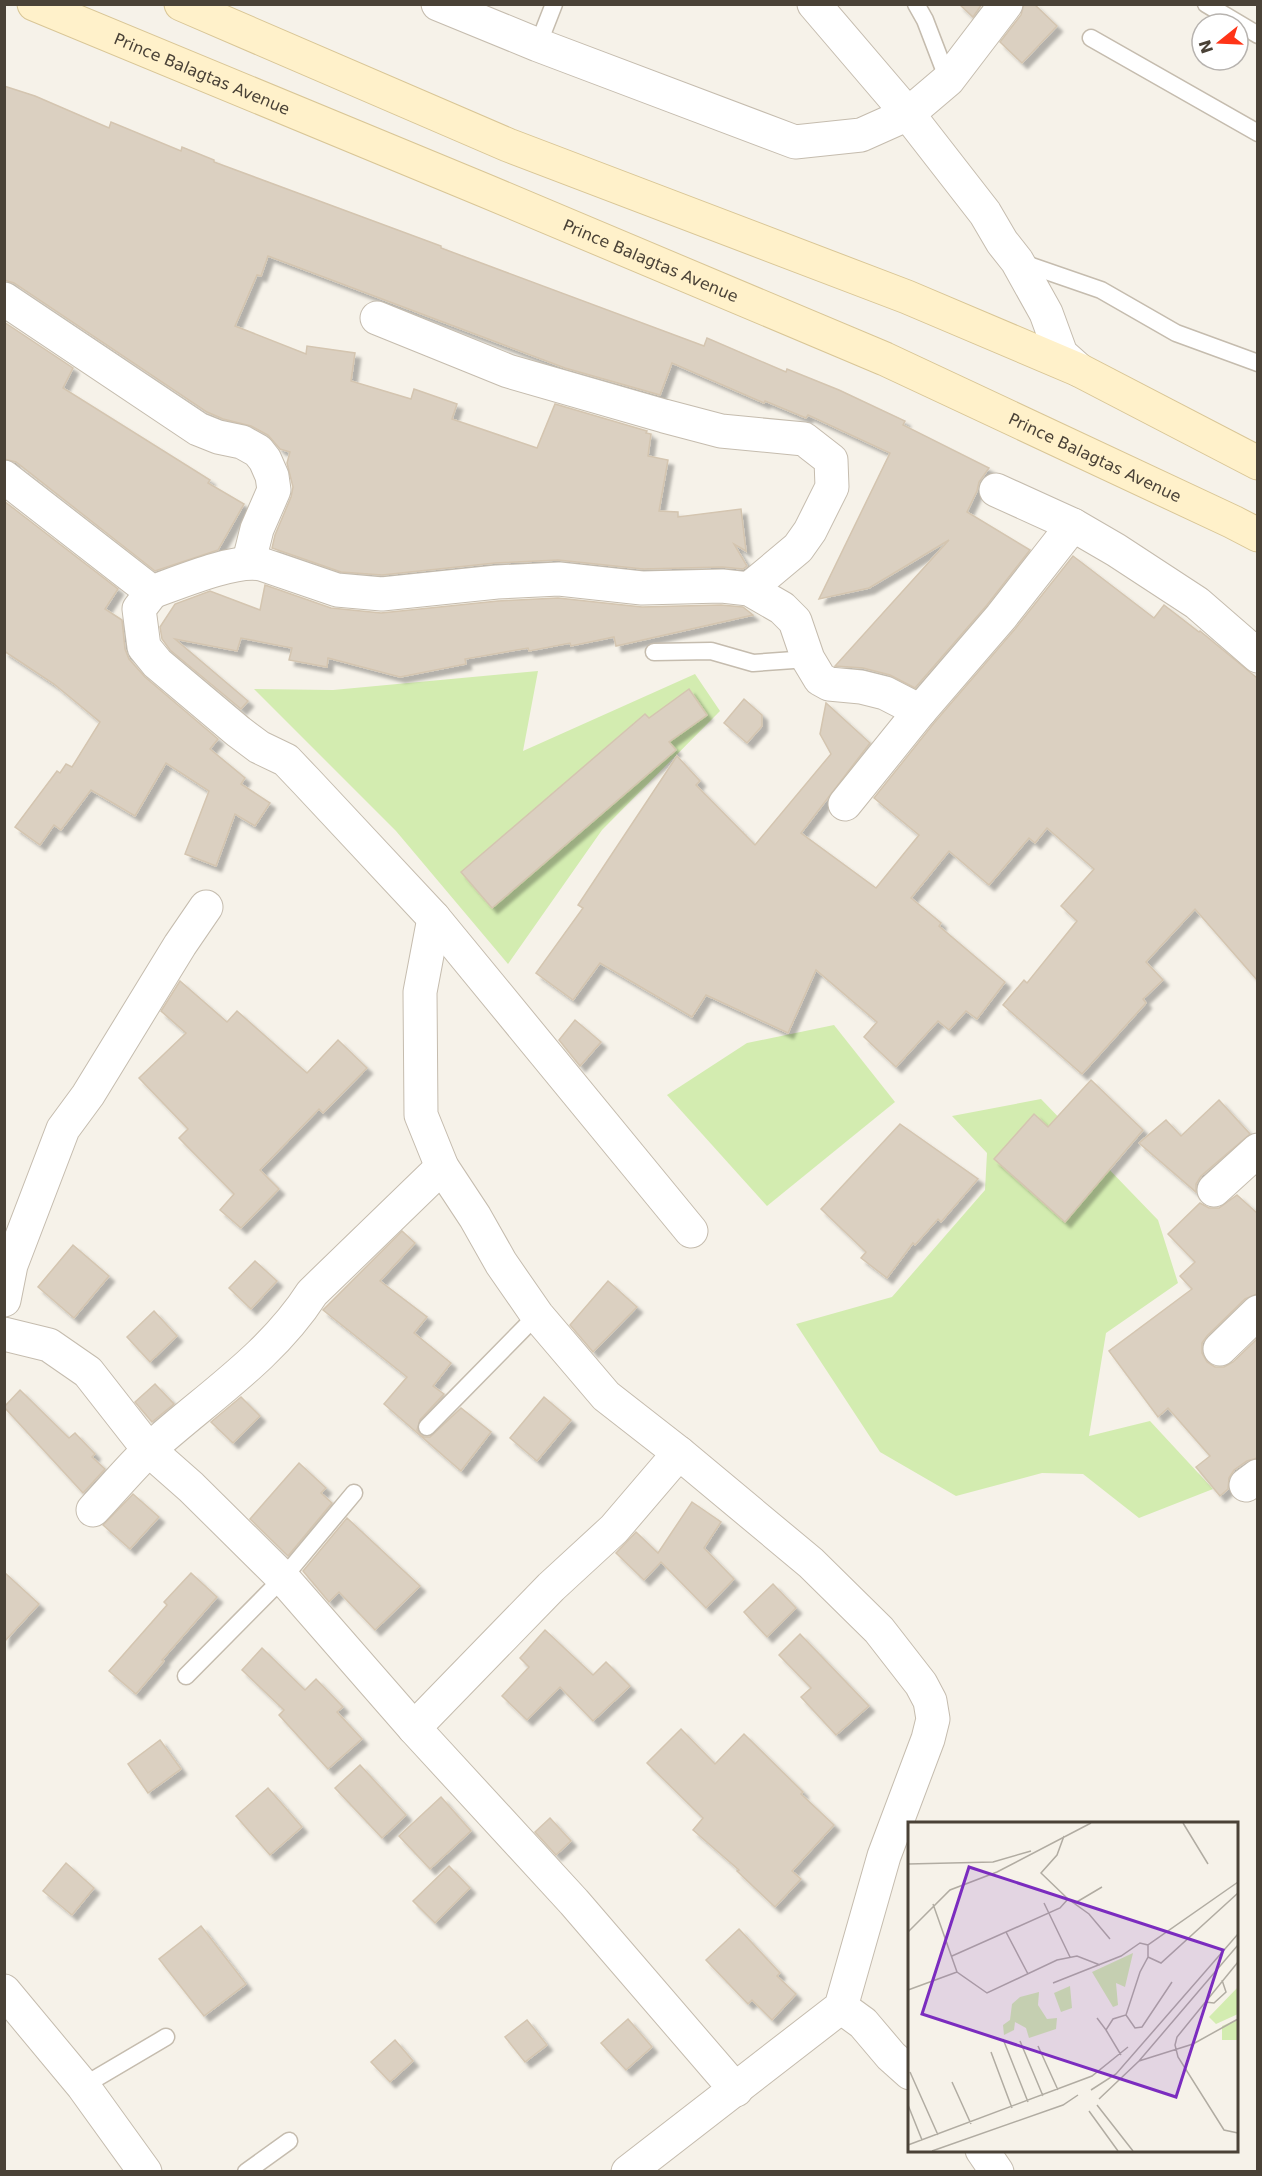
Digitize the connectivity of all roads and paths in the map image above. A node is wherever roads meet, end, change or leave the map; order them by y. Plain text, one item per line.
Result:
1 (34, 4) edge
2 (181, 4) edge
3 (554, 4) edge
4 (814, 4) edge
5 (916, 4) edge
6 (1006, 4) edge
7 (1206, 4) edge
8 (451, 7) edge
9 (1257, 35) edge
10 (1091, 38) dead end
11 (538, 45) junction
12 (948, 80) junction
13 (908, 114) junction
14 (1257, 133) edge
15 (1017, 261) junction
16 (4, 299) edge
17 (377, 318) dead end
18 (1257, 363) edge
19 (1079, 370) junction
20 (1257, 463) edge
21 (4, 477) edge
22 (996, 490) dead end
23 (1073, 525) junction
24 (1257, 536) edge
25 (249, 561) junction
26 (749, 589) junction
27 (152, 592) junction
28 (654, 652) dead end
29 (1257, 656) edge
30 (808, 659) junction
31 (920, 711) junction
32 (845, 804) dead end
33 (206, 907) dead end
34 (434, 918) junction
35 (1257, 1150) edge
36 (442, 1167) junction
37 (1214, 1190) dead end
38 (691, 1231) dead end
39 (8, 1262) edge
40 (4, 1300) edge
41 (1257, 1312) edge
42 (537, 1315) junction
43 (4, 1334) edge
44 (1220, 1349) dead end
45 (427, 1427) dead end
46 (149, 1450) junction
47 (679, 1453) junction
48 (354, 1493) dead end
49 (93, 1510) dead end
50 (283, 1578) junction
51 (186, 1676) dead end
52 (414, 1728) junction
53 (4, 1990) edge
54 (841, 2007) junction
55 (166, 2037) dead end
56 (908, 2072) edge
57 (82, 2086) junction
58 (736, 2090) junction
59 (289, 2141) dead end
60 (983, 2152) edge
61 (145, 2172) edge
62 (246, 2172) edge
63 (628, 2172) edge
64 (997, 2172) edge

1 - 24 main road, Prince Balagtas Avenue
2 - 19 main road
3 - 11 lane
4 - 13 street
5 - 12 lane
6 - 12 street
7 - 9 lane
8 - 11 street
10 - 14 lane
11 - 13 street
12 - 13 street
13 - 15 street
15 - 18 lane
15 - 19 street
16 - 25 street
17 - 26 street
19 - 20 main road
21 - 27 street
22 - 23 street
23 - 29 street
23 - 31 street
25 - 26 street
25 - 27 street
26 - 30 street
27 - 34 street
28 - 30 lane
30 - 31 street
31 - 32 street
33 - 39 street
34 - 36 street
34 - 38 street
35 - 37 street
36 - 42 street
36 - 46 street
39 - 40 street
41 - 44 street
42 - 45 lane
42 - 47 street
43 - 46 street
46 - 49 street
46 - 50 street
47 - 52 street
47 - 54 street
48 - 50 lane
50 - 51 lane
50 - 52 street
52 - 58 street
53 - 57 street
54 - 56 street
54 - 58 street
55 - 57 lane
57 - 61 street
58 - 63 street
59 - 62 lane
60 - 64 street

